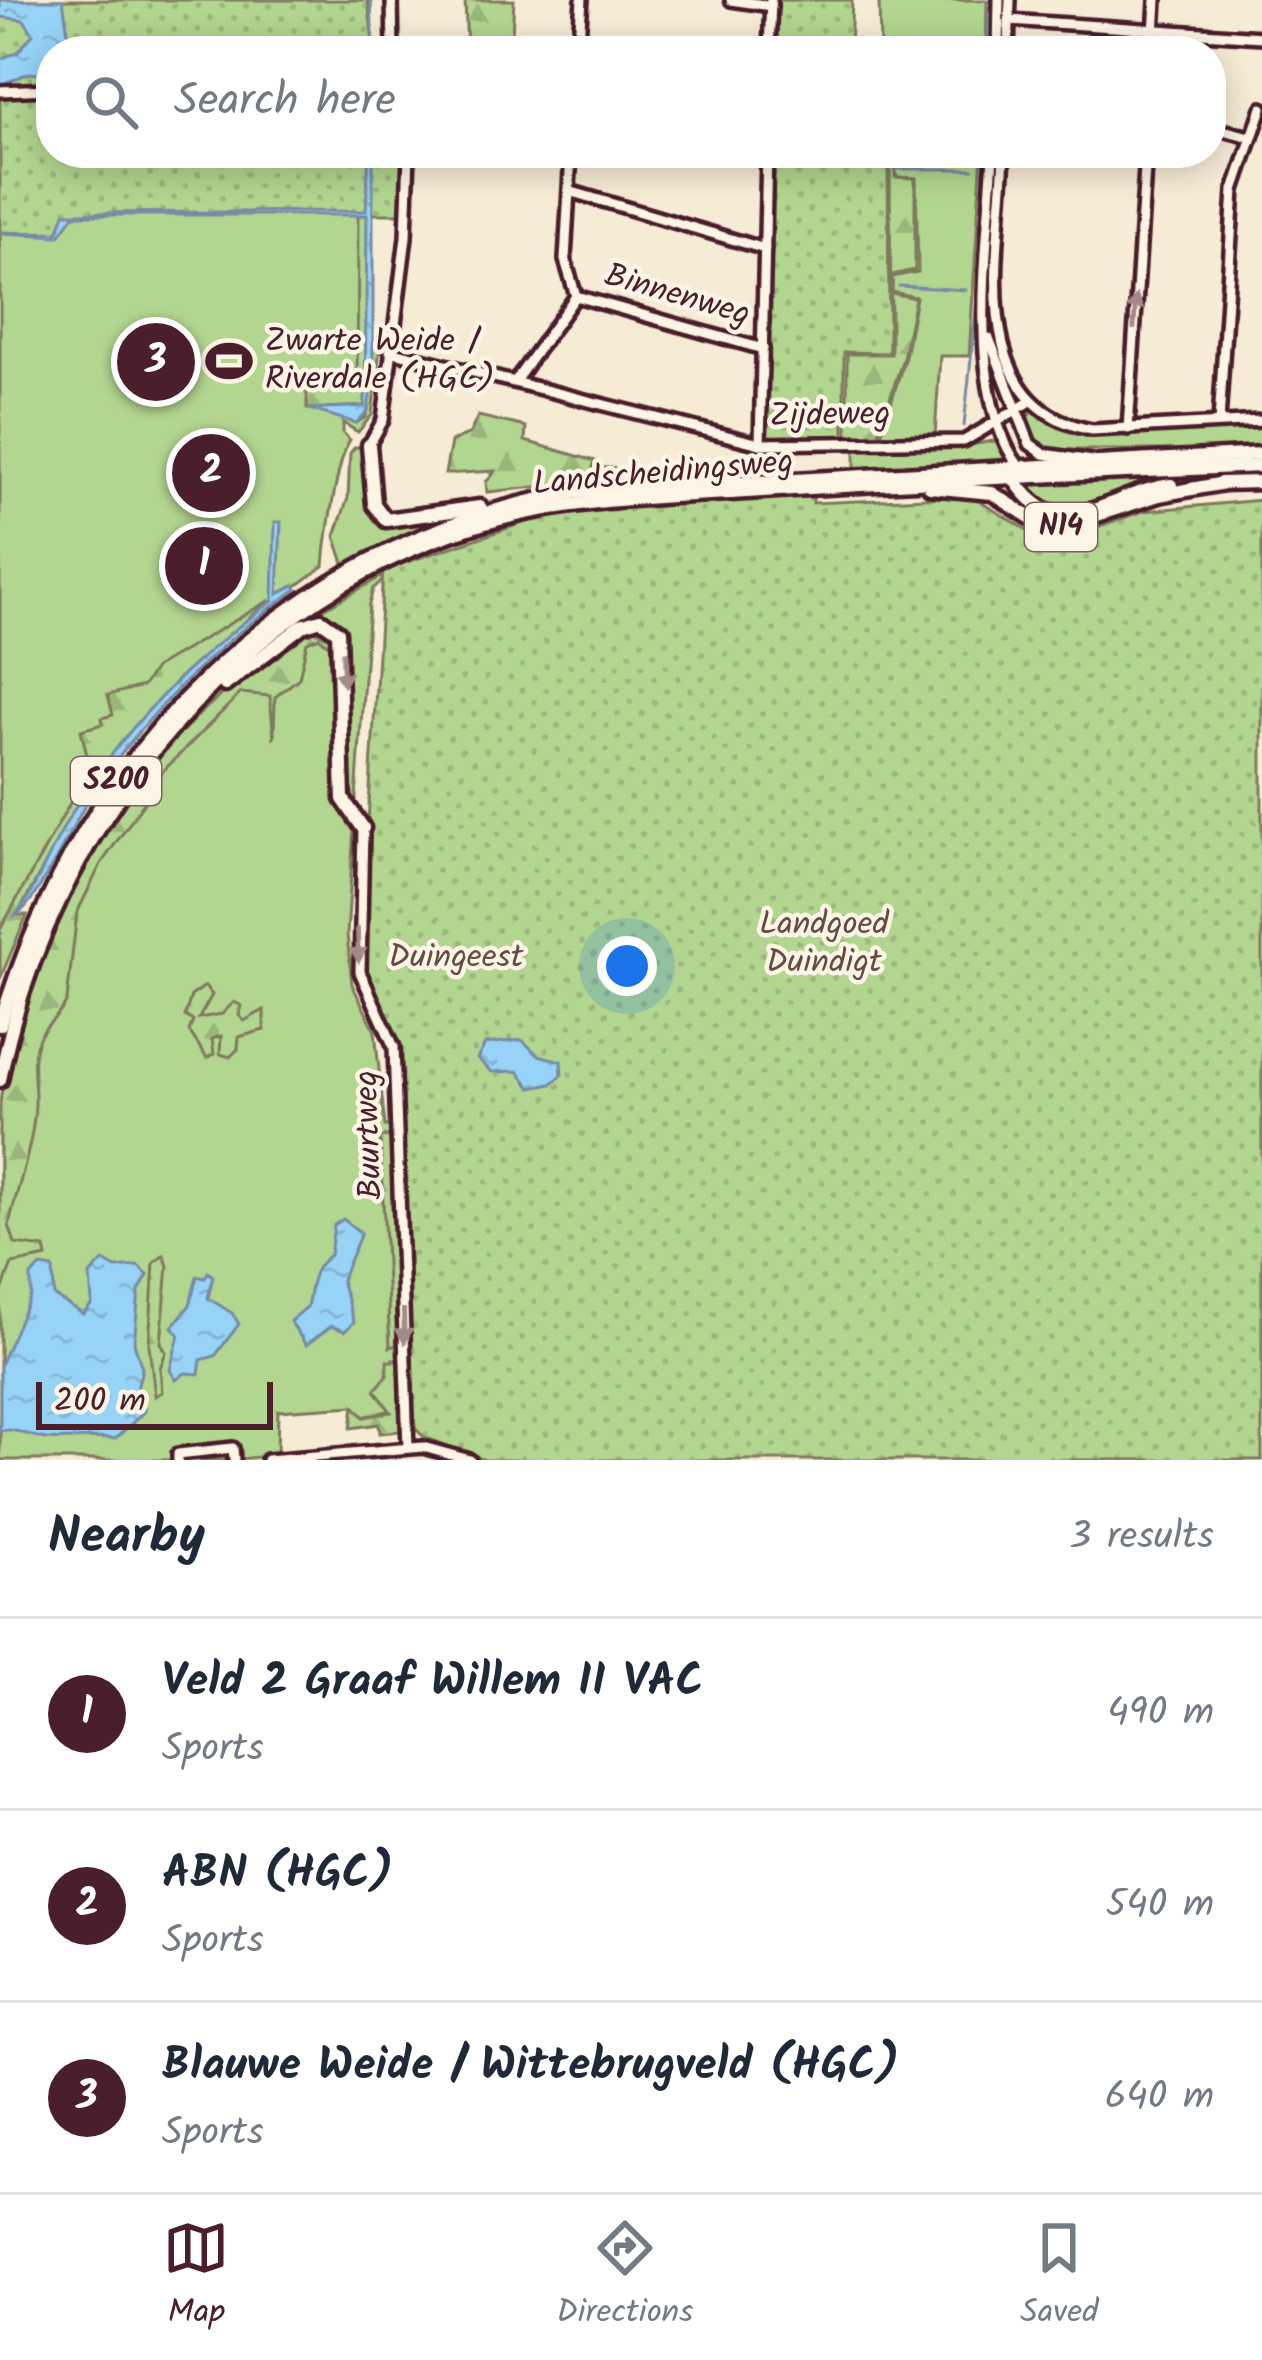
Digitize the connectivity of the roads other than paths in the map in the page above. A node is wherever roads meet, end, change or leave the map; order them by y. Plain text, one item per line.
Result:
1 (392, 0) edge
2 (582, 0) edge
3 (731, 0) edge
4 (999, 0) edge
5 (1010, 0) edge
6 (1156, 0) edge
7 (771, 3) edge
8 (1009, 20) junction
9 (1154, 30) junction
10 (393, 36) edge
11 (579, 36) edge
12 (770, 36) edge
13 (998, 36) edge
14 (1008, 36) edge
15 (1154, 36) edge
16 (1262, 37) edge
17 (36, 89) edge
18 (0, 92) edge
19 (1262, 107) edge
20 (1226, 131) edge
21 (1250, 137) junction
22 (408, 168) edge
23 (570, 168) edge
24 (767, 168) edge
25 (992, 168) edge
26 (1004, 168) edge
27 (1145, 168) edge
28 (568, 191) junction
29 (765, 248) junction
30 (576, 296) junction
31 (987, 320) junction
32 (763, 349) junction
33 (390, 351) junction
34 (516, 380) junction
35 (1030, 401) junction
36 (1017, 413) junction
37 (1262, 421) edge
38 (1220, 422) junction
39 (996, 425) junction
40 (1128, 429) junction
41 (370, 445) joint
42 (760, 445) junction
43 (1262, 454) edge
44 (1092, 461) junction
45 (1262, 466) edge
46 (1015, 471) junction
47 (856, 479) junction
48 (902, 482) junction
49 (1262, 482) edge
50 (1224, 483) junction
51 (505, 506) junction
52 (202, 697) junction
53 (363, 828) joint
54 (0, 1025) edge
55 (0, 1080) edge
56 (408, 1448) junction
57 (178, 1460) edge
58 (234, 1460) edge
59 (267, 1460) edge
60 (470, 1460) edge

1 - 10 street
2 - 11 street
3 - 7 street
4 - 13 street
5 - 8 street
6 - 9 street
7 - 12 street
8 - 9 street
8 - 14 street
9 - 15 street
9 - 16 street
17 - 18 street
19 - 21 street
20 - 21 street
21 - 38 street
22 - 33 street
23 - 28 street
24 - 29 street
25 - 31 street
26 - 35 street
40 -> 27 street
28 - 29 street
28 - 30 street
29 - 32 street
30 - 32 street, Binnenweg
30 - 34 street
31 - 36 street
31 - 39 street
32 - 42 street
33 - 34 street, Zijdeweg
33 - 41 street
34 - 42 street, Zijdeweg
35 - 36 street, Zijdeweg
35 - 40 street
36 - 39 street, Zijdeweg
36 - 44 street
37 - 38 street
38 - 40 street
39 - 42 street, Zijdeweg
39 - 46 street
41 - 51 main road
43 - 44 main road, Landscheidingsweg / N14
44 - 46 main road, Landscheidingsweg / N14
45 - 46 main road, Landscheidingsweg / N14
46 - 47 main road, Landscheidingsweg / N14
46 - 48 main road, Landscheidingsweg / N14
46 - 50 main road, N14
47 - 48 main road, Landscheidingsweg / N14
47 - 51 main road, Landscheidingsweg / S200
47 - 52 main road, Landscheidingsweg / S200
48 - 50 main road, N14
49 - 50 main road, N14
51 - 54 main road, Landscheidingsweg / S200
52 -> 53 main road
52 - 55 main road, Landscheidingsweg / S200
53 -> 56 street, Buurtweg
56 - 59 street
56 - 60 street
57 - 58 street

